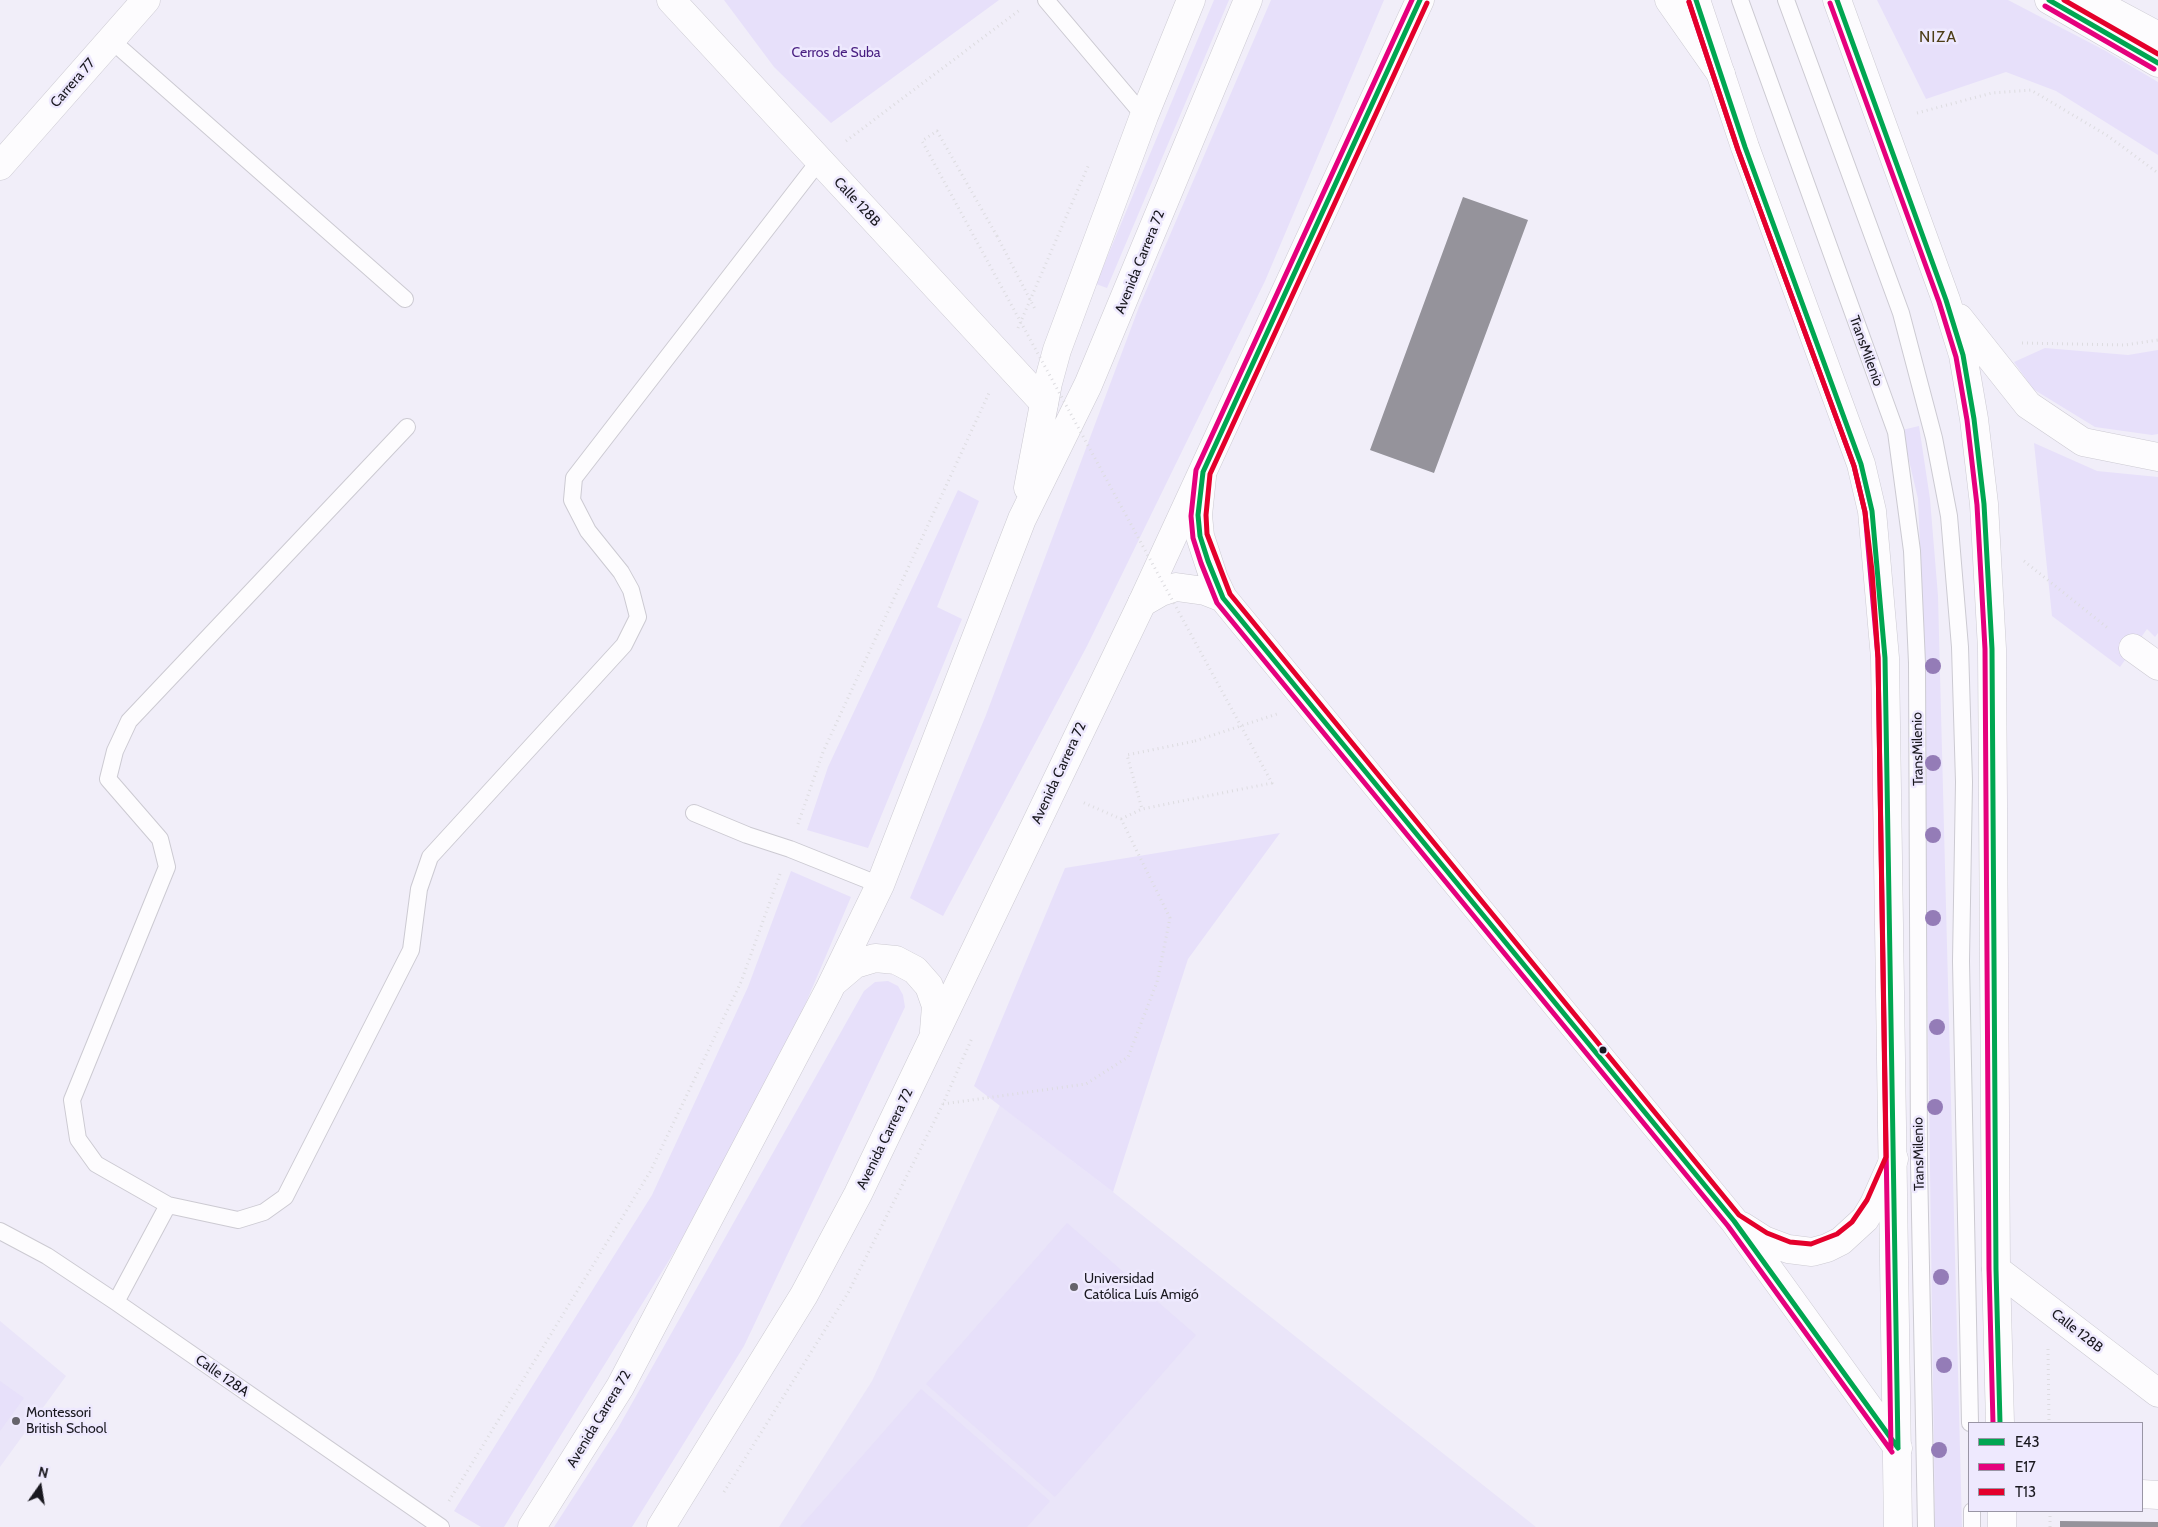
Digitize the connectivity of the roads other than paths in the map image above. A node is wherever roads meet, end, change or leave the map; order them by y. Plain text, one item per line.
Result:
1 (146, 0) edge
2 (671, 0) edge
3 (1046, 0) edge
4 (1191, 0) edge
5 (1248, 0) edge
6 (1420, 0) edge
7 (1669, 0) edge
8 (1696, 0) edge
9 (1740, 0) edge
10 (1786, 0) edge
11 (1837, 0) edge
12 (2049, 0) edge
13 (2091, 0) edge
14 (2158, 36) edge
15 (111, 40) junction
16 (2158, 63) edge
17 (1721, 74) junction
18 (1144, 116) junction
19 (819, 161) junction
20 (0, 166) edge
21 (405, 299) dead end
22 (1946, 300) junction
23 (1044, 403) junction
24 (407, 427) dead end
25 (2158, 457) edge
26 (1203, 472) junction
27 (1022, 519) junction
28 (1224, 598) junction
29 (1142, 602) junction
30 (2133, 648) road end
31 (2158, 666) edge
32 (694, 813) dead end
33 (880, 885) junction
34 (829, 990) junction
35 (931, 1042) junction
36 (1894, 1159) junction
37 (168, 1205) junction
38 (1734, 1221) junction
39 (0, 1231) edge
40 (1996, 1269) junction
41 (116, 1302) junction
42 (2158, 1393) edge
43 (1970, 1422) edge
44 (2000, 1422) edge
45 (1898, 1448) junction
46 (2143, 1494) edge
47 (2158, 1495) edge
48 (1972, 1512) edge
49 (2002, 1512) edge
50 (438, 1525) edge
51 (532, 1527) edge
52 (661, 1527) edge
53 (1898, 1527) edge
54 (1926, 1527) edge
55 (1972, 1527) edge
56 (2002, 1527) edge

1 - 15 main road, Carrera 77
2 - 19 main road, Calle 128B
3 - 18 lane
4 - 18 main road, Avenida Carrera 72
5 - 27 main road, Avenida Carrera 72
6 - 26 main road, Avenida Carrera 72
7 - 17 main road
8 - 17 main road
9 - 54 lane, TransMilenio
10 - 43 lane
11 - 22 main road
12 - 16 main road
13 - 14 main road
15 - 20 main road, Carrera 77
15 - 21 lane
17 - 36 main road
18 - 23 main road, Avenida Carrera 72
19 - 23 main road, Calle 128B
19 - 37 lane
22 - 25 main road
22 - 40 main road
23 - 27 main road, Avenida Carrera 72
24 - 37 lane
26 - 28 main road
26 - 29 main road, Avenida Carrera 72
27 - 33 main road, Avenida Carrera 72
28 - 29 main road
28 - 38 main road
29 - 35 main road, Avenida Carrera 72
30 - 31 main road
32 - 33 lane
33 - 34 main road, Avenida Carrera 72
34 - 35 main road
34 - 51 main road, Avenida Carrera 72
35 - 52 main road, Avenida Carrera 72
36 - 38 main road
36 - 45 main road
37 - 41 lane
38 - 45 main road
39 - 41 lane, Calle 128A
40 - 42 main road, Calle 128B
40 - 44 main road
41 - 50 lane, Calle 128A
45 - 53 main road
46 - 47 main road
48 - 55 lane
49 - 56 main road

